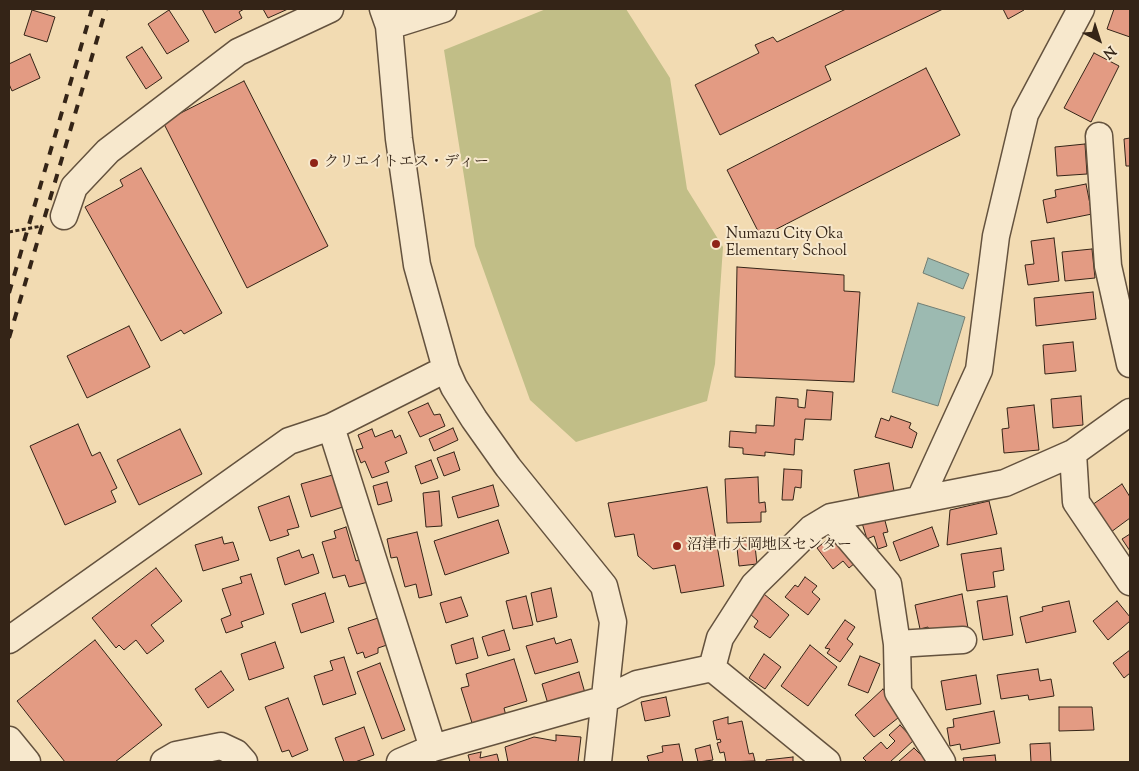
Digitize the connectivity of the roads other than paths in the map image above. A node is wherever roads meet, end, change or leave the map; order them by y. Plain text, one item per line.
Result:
1 (330, 9) edge
2 (443, 9) edge
3 (1081, 9) edge
4 (386, 18) edge
5 (1099, 136) dead end
6 (64, 216) road end
7 (1130, 364) edge
8 (446, 369) junction
9 (1130, 412) edge
10 (332, 427) junction
11 (1073, 453) junction
12 (920, 499) junction
13 (831, 517) junction
14 (1130, 582) edge
15 (9, 640) edge
16 (962, 640) dead end
17 (896, 644) junction
18 (712, 668) junction
19 (606, 699) junction
20 (9, 740) edge
21 (434, 748) junction
22 (27, 762) edge
23 (164, 762) edge
24 (244, 762) edge
25 (400, 762) edge
26 (598, 762) edge
27 (827, 762) edge
28 (942, 762) edge

1 - 6 street
2 - 4 street
3 - 12 street
4 - 8 street
5 - 7 street
8 - 10 street
8 - 19 street
9 - 11 street
10 - 15 street
10 - 21 street
11 - 12 street
11 - 14 street
12 - 13 street
13 - 17 street
13 - 18 street
16 - 17 street
17 - 28 street
18 - 19 street
18 - 27 street
19 - 21 street
19 - 26 street
20 - 22 street
21 - 25 street
23 - 24 street

